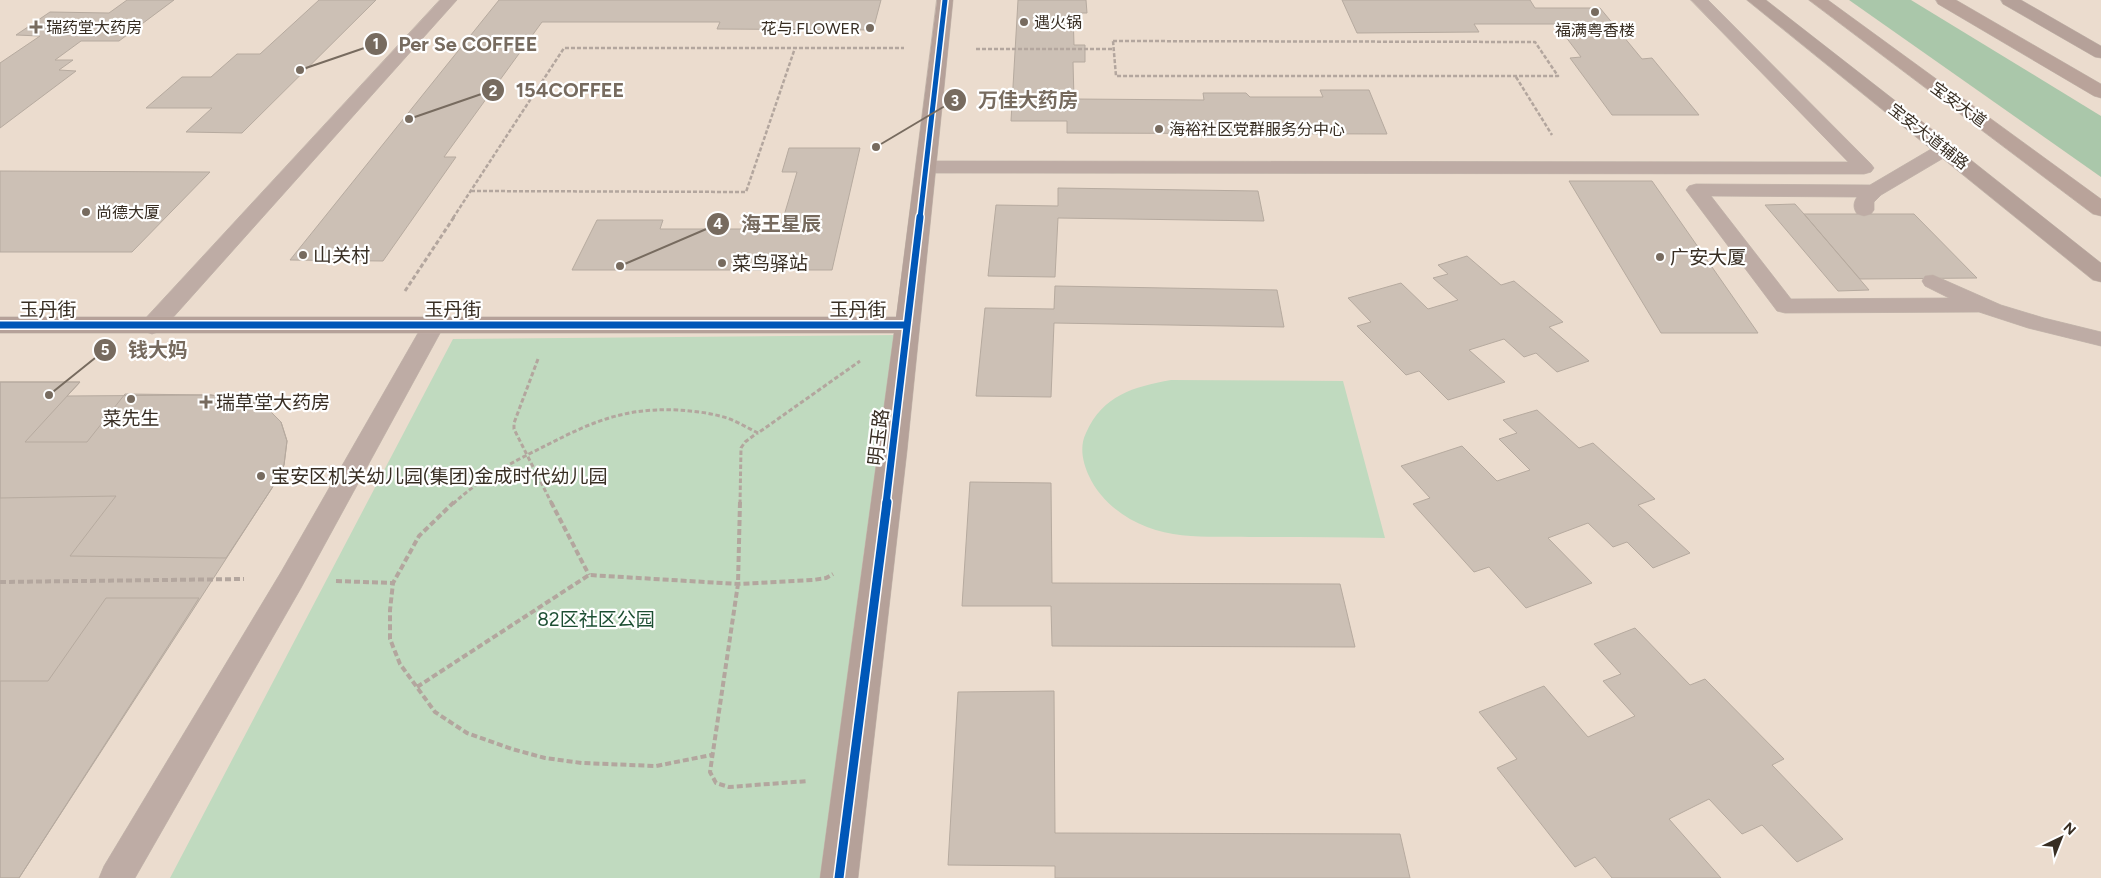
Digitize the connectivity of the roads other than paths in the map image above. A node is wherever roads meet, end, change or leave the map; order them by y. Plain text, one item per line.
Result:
1 (449, 0) edge
2 (945, 0) edge
3 (1699, 0) edge
4 (1755, 0) edge
5 (1816, 0) edge
6 (1944, 0) edge
7 (2009, 0) edge
8 (2101, 53) edge
9 (2101, 92) edge
10 (1945, 149) junction
11 (925, 167) junction
12 (1874, 191) junction
13 (2101, 209) edge
14 (1864, 210) dead end
15 (2101, 275) edge
16 (1932, 281) dead end
17 (1982, 305) junction
18 (0, 325) edge
19 (907, 325) junction
20 (152, 326) junction
21 (433, 326) junction
22 (2101, 339) edge
23 (116, 878) edge
24 (838, 878) edge

1 - 20 street
2 - 11 street, 明玉路
3 - 11 lane
4 - 10 street, 宝安大道辅路
5 - 13 main road, 宝安大道
6 - 9 main road
7 - 8 street
10 - 12 lane
10 - 15 street, 宝安大道辅路
11 - 19 street, 明玉路
12 - 14 lane
12 - 17 lane
16 - 17 lane
17 - 22 lane
18 - 20 street, 玉丹街
19 - 21 street, 玉丹街
19 - 24 street, 明玉路
20 - 21 street, 玉丹街
21 - 23 lane

